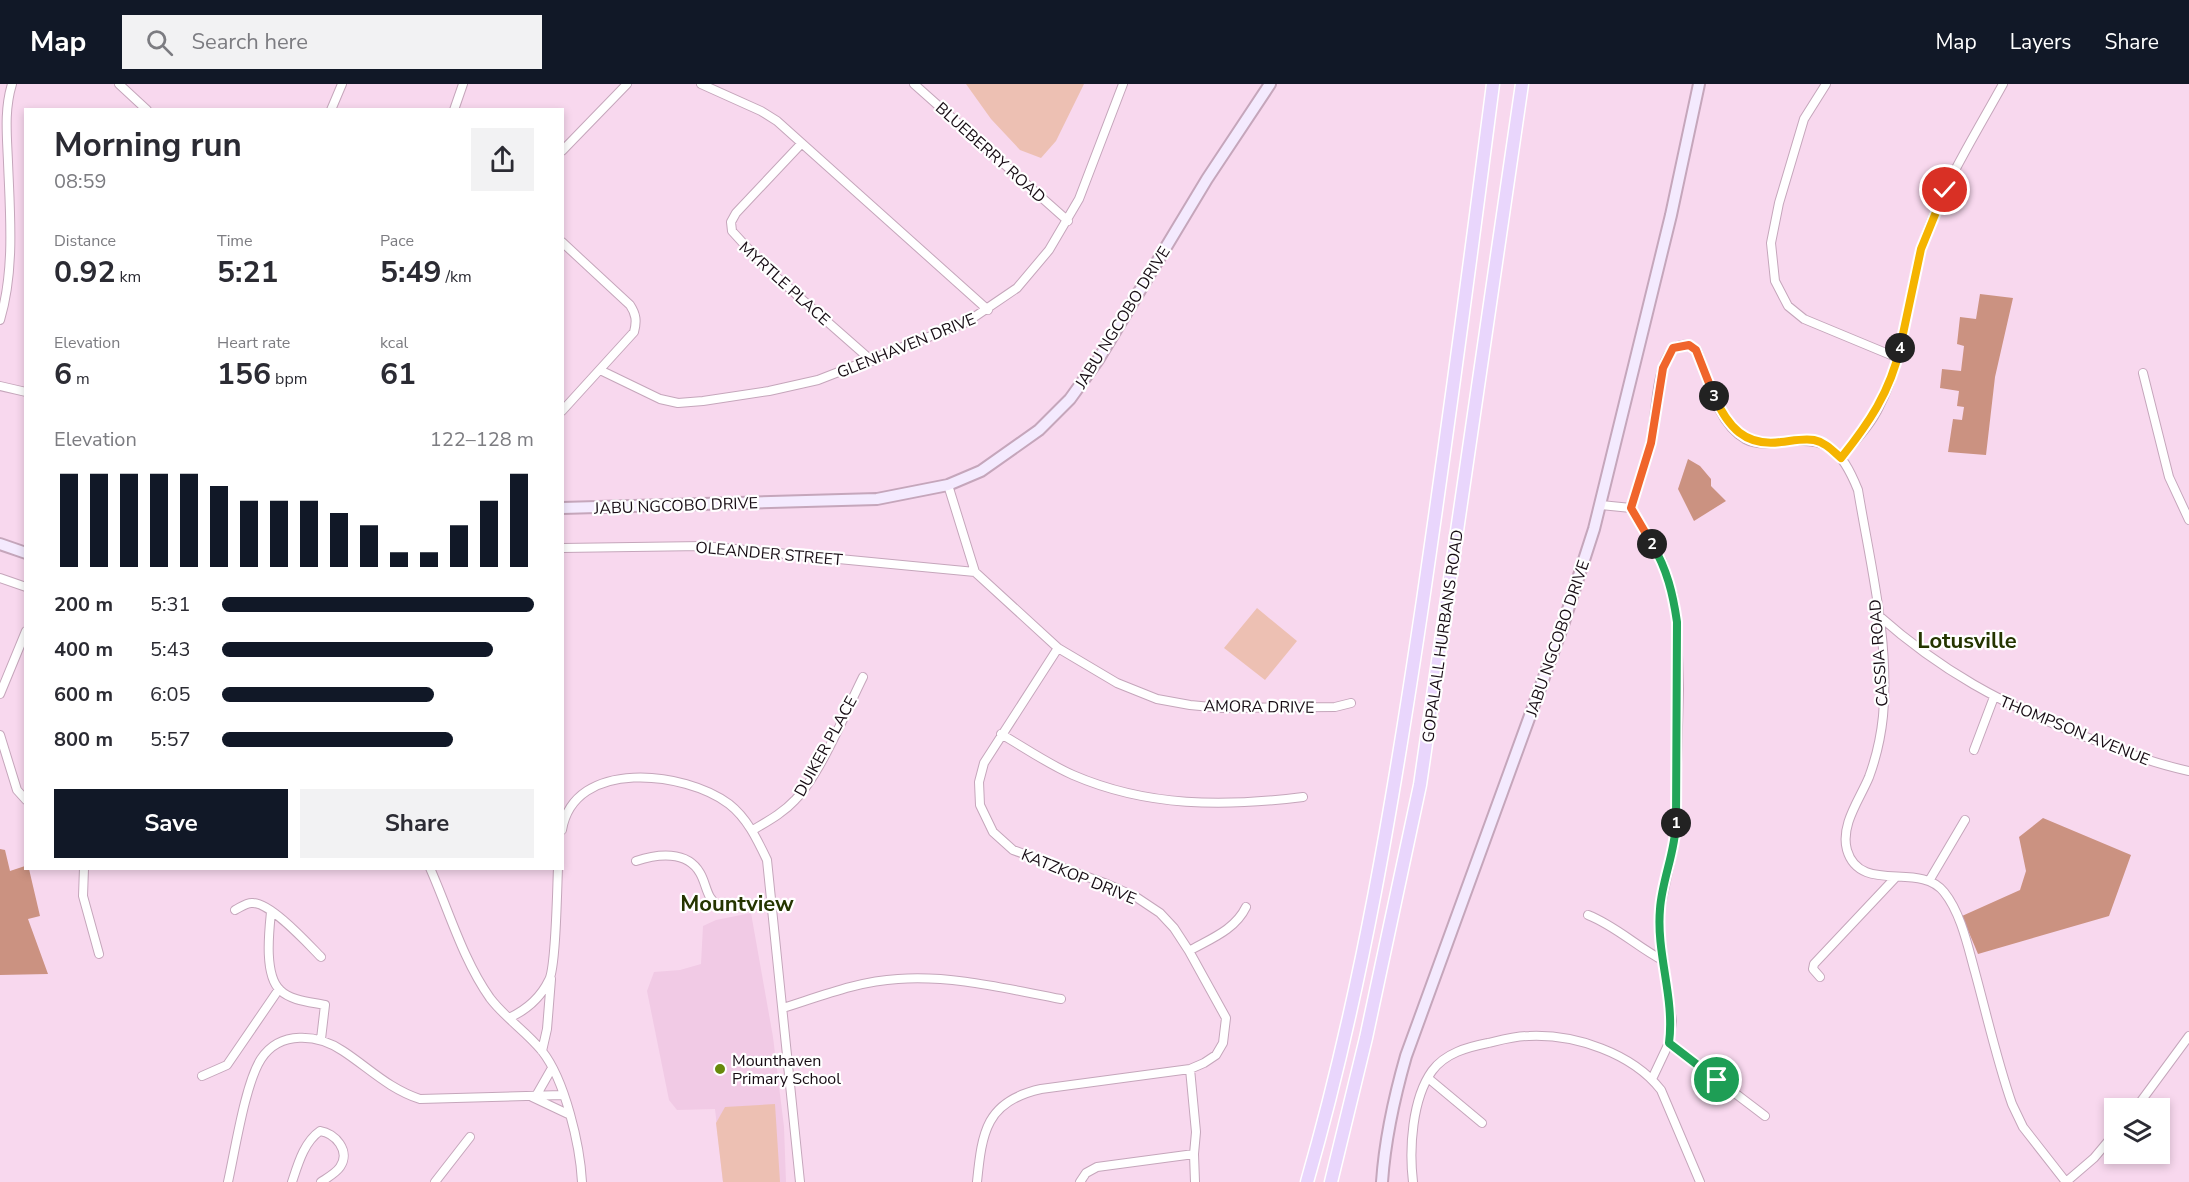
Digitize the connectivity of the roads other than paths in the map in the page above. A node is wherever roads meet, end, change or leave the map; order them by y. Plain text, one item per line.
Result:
1 (12, 84) edge
2 (118, 84) edge
3 (342, 84) edge
4 (463, 84) edge
5 (627, 84) edge
6 (701, 84) edge
7 (914, 84) edge
8 (1123, 84) edge
9 (1270, 84) edge
10 (1492, 84) edge
11 (1522, 84) edge
12 (1699, 84) edge
13 (1826, 84) edge
14 (2003, 84) edge
15 (145, 108) edge
16 (332, 108) edge
17 (455, 108) edge
18 (801, 144) junction
19 (564, 149) edge
20 (4, 164) edge
21 (1068, 221) junction
22 (564, 244) edge
23 (988, 310) junction
24 (0, 320) edge
25 (1898, 358) junction
26 (872, 361) junction
27 (600, 370) junction
28 (2143, 373) dead end
29 (0, 386) edge
30 (24, 392) edge
31 (564, 407) edge
32 (1841, 458) junction
33 (948, 485) junction
34 (1601, 505) junction
35 (564, 508) edge
36 (1631, 508) junction
37 (2189, 520) edge
38 (0, 544) edge
39 (564, 548) edge
40 (24, 552) edge
41 (975, 572) junction
42 (0, 578) edge
43 (24, 586) edge
44 (1878, 615) junction
45 (24, 636) edge
46 (1058, 648) junction
47 (863, 677) dead end
48 (0, 694) edge
49 (1994, 698) junction
50 (1351, 703) dead end
51 (1001, 734) junction
52 (0, 735) edge
53 (1974, 750) dead end
54 (2189, 771) edge
55 (1303, 797) dead end
56 (24, 798) edge
57 (1965, 820) dead end
58 (564, 826) edge
59 (753, 830) junction
60 (636, 861) dead end
61 (84, 870) edge
62 (431, 870) edge
63 (558, 870) edge
64 (1896, 877) junction
65 (1929, 881) junction
66 (772, 905) junction
67 (1246, 908) dead end
68 (235, 910) dead end
69 (272, 912) junction
70 (1588, 915) dead end
71 (1189, 951) junction
72 (99, 954) dead end
73 (321, 957) dead end
74 (1664, 961) junction
75 (1820, 977) dead end
76 (551, 978) junction
77 (279, 989) junction
78 (1061, 999) dead end
79 (783, 1008) junction
80 (509, 1018) junction
81 (2189, 1036) edge
82 (321, 1039) junction
83 (1669, 1043) junction
84 (542, 1051) junction
85 (552, 1068) junction
86 (1190, 1069) junction
87 (202, 1076) dead end
88 (1428, 1078) junction
89 (1652, 1079) junction
90 (562, 1095) junction
91 (533, 1096) junction
92 (2143, 1098) edge
93 (568, 1114) junction
94 (1766, 1116) dead end
95 (1482, 1123) dead end
96 (470, 1137) dead end
97 (2104, 1146) edge
98 (1194, 1154) junction
99 (228, 1182) edge
100 (292, 1182) edge
101 (321, 1182) edge
102 (435, 1182) edge
103 (582, 1182) edge
104 (800, 1182) edge
105 (977, 1182) edge
106 (1080, 1182) edge
107 (1195, 1182) edge
108 (1307, 1182) edge
109 (1330, 1182) edge
110 (1382, 1182) edge
111 (1413, 1182) edge
112 (1700, 1182) edge
113 (2066, 1182) edge

1 - 20 street
2 - 15 street
3 - 16 street
4 - 17 street
5 - 19 street
6 - 18 street
7 - 21 street, BLUEBERRY ROAD
8 - 21 street, GLENHAVEN DRIVE
9 - 33 main road, JABU NGCOBO DRIVE
10 - 108 main road, GOPALALL HURBANS ROAD
11 - 109 main road, GOPALALL HURBANS ROAD
12 - 34 main road, JABU NGCOBO DRIVE
13 - 25 street
14 - 25 street
18 - 23 street
18 - 26 street, MYRTLE PLACE
20 - 24 street
21 - 23 street, GLENHAVEN DRIVE
22 - 27 street
23 - 26 street, GLENHAVEN DRIVE
25 - 32 street
26 - 27 street, GLENHAVEN DRIVE
27 - 31 street
28 - 37 street
29 - 30 street
32 - 36 street, CASSIA ROAD
32 - 44 street, CASSIA ROAD
33 - 35 main road, JABU NGCOBO DRIVE
33 - 41 street
34 - 36 street
34 - 110 main road, JABU NGCOBO DRIVE
36 - 74 street
38 - 40 main road
39 - 41 street, OLEANDER STREET
41 - 46 street, AMORA DRIVE
42 - 43 street
44 - 49 street, THOMPSON AVENUE
44 - 64 street, CASSIA ROAD
45 - 48 street
46 - 50 street, AMORA DRIVE
46 - 51 street, KATZKOP DRIVE
47 - 59 street, DUIKER PLACE
49 - 53 street
49 - 54 street, THOMPSON AVENUE
51 - 55 street
51 - 71 street, KATZKOP DRIVE
52 - 56 street
57 - 65 street
58 - 59 street
59 - 66 street
60 - 66 street
61 - 72 street
62 - 80 street
63 - 76 street
64 - 65 street, CASSIA ROAD
64 - 75 street
65 - 113 street
66 - 79 street
67 - 71 street
68 - 69 street
69 - 73 street
69 - 77 street
70 - 74 street
71 - 86 street, KATZKOP DRIVE
74 - 83 street
76 - 80 street
76 - 84 street
77 - 82 street
77 - 87 street
78 - 79 street
79 - 104 street
80 - 84 street
81 - 92 street
82 - 91 street
82 - 99 street
83 - 89 street
83 - 94 street
84 - 85 street
85 - 90 street
85 - 91 street
86 - 98 street
86 - 105 street, KATZKOP DRIVE
88 - 89 street
88 - 95 street
88 - 111 street
89 - 112 street
90 - 91 street
90 - 93 street
91 - 93 street
93 - 103 street
96 - 102 street
97 - 113 street
98 - 106 street
98 - 107 street
100 - 101 street

